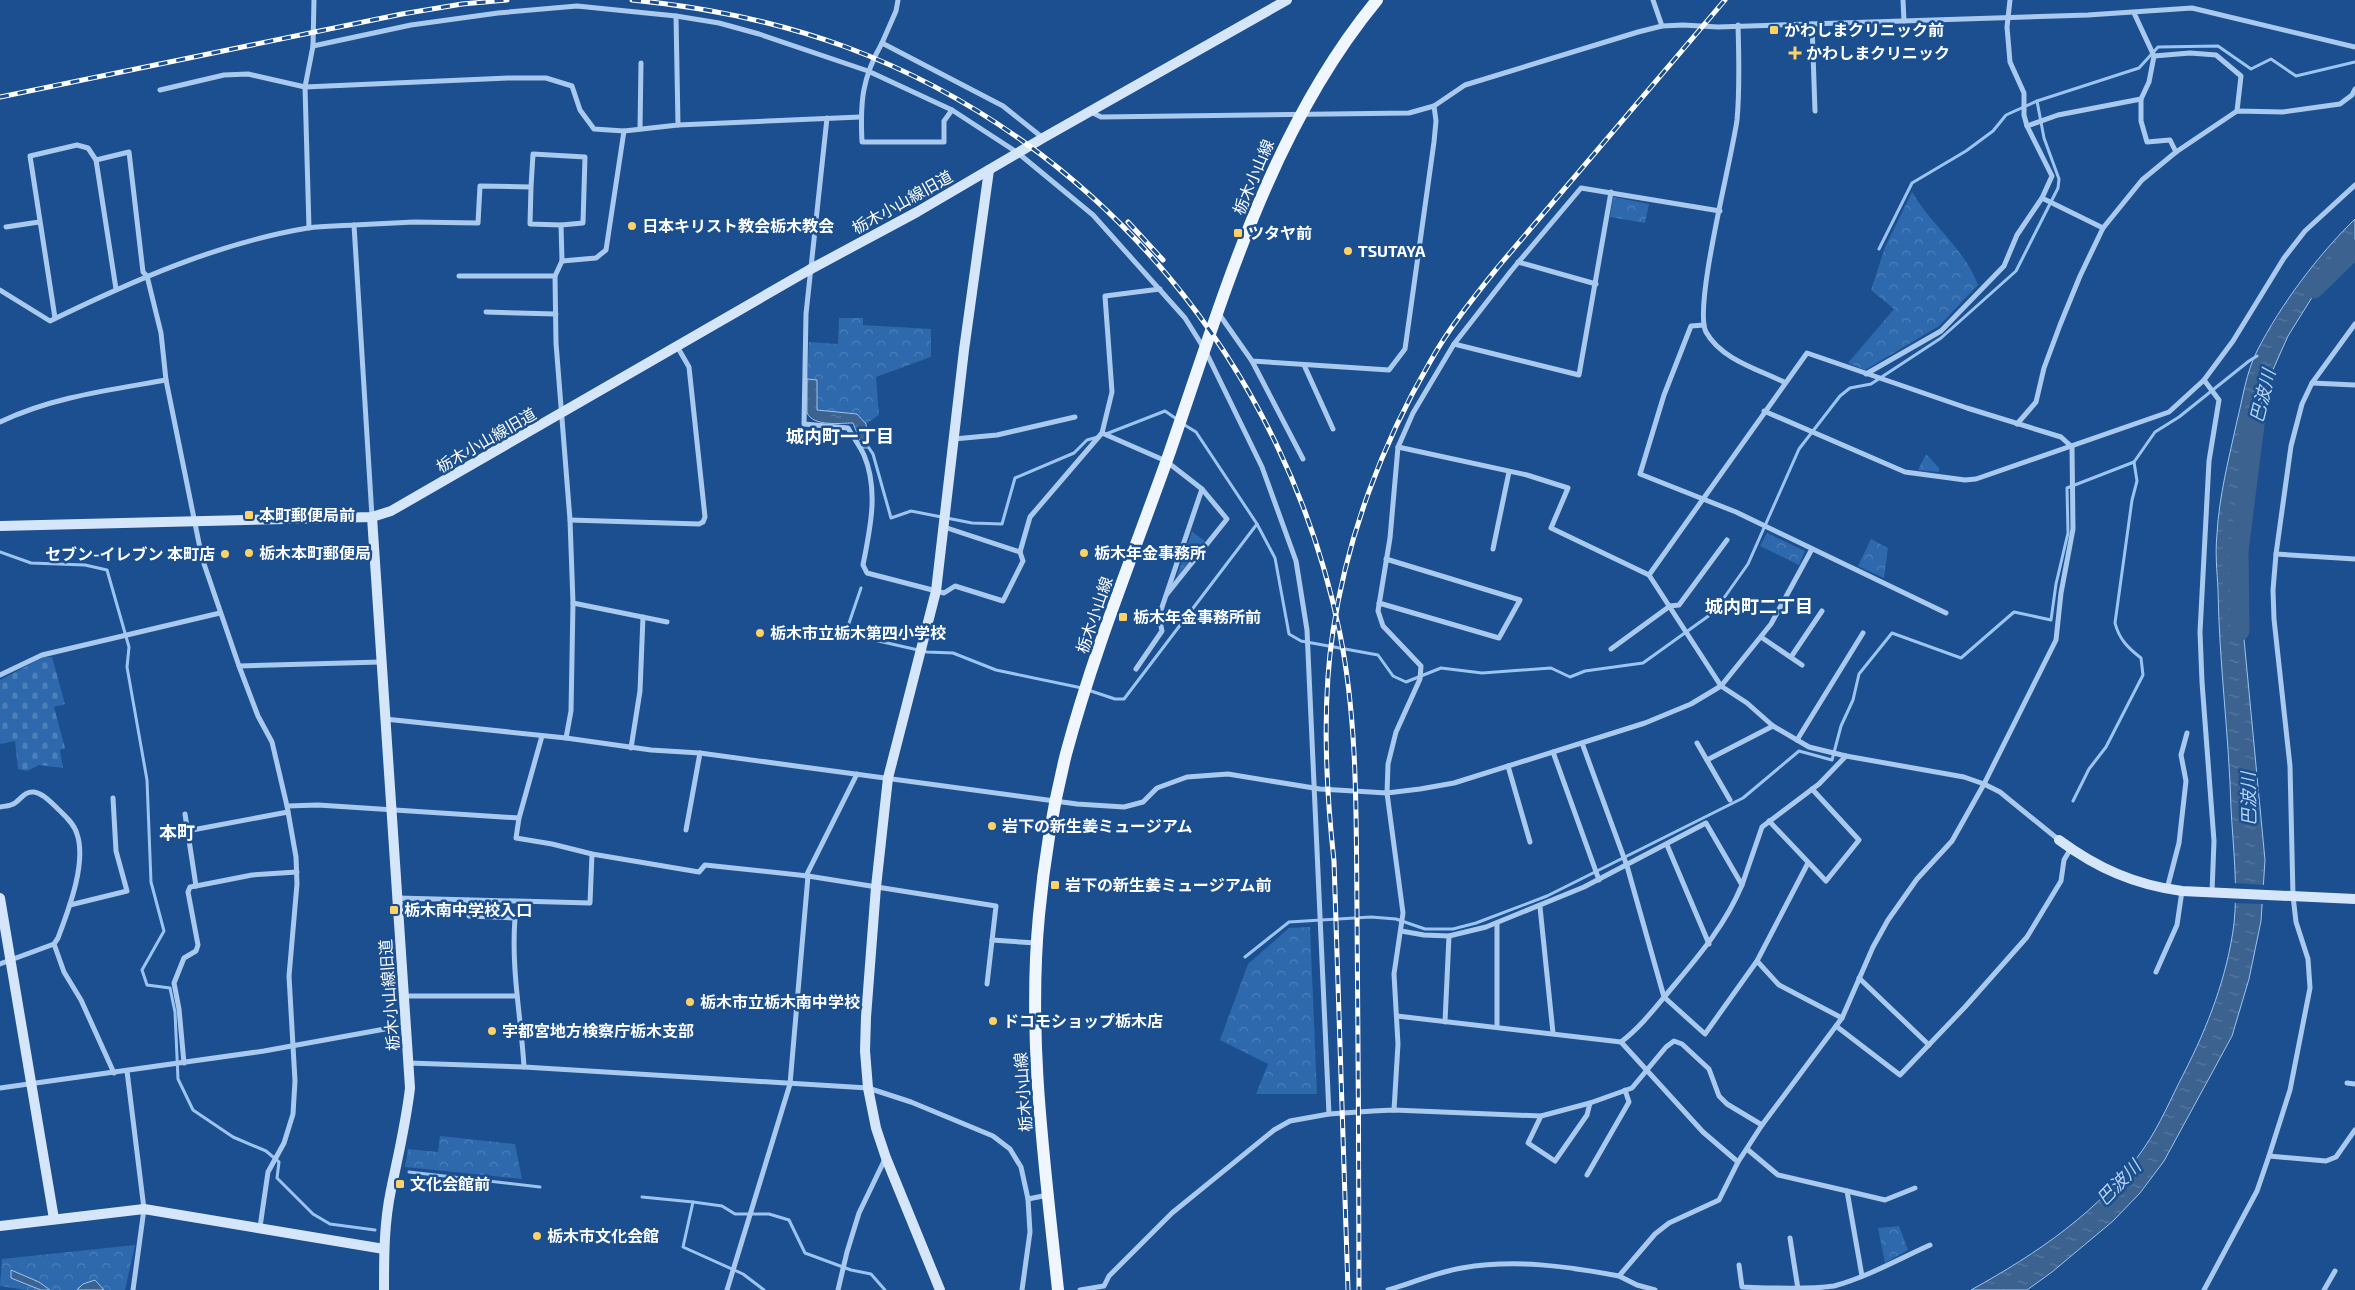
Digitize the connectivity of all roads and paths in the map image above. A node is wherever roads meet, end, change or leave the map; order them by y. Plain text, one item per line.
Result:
1 (314, 0) edge
2 (898, 0) edge
3 (1287, 0) edge
4 (1377, 0) edge
5 (1653, 0) edge
6 (1903, 0) edge
7 (2010, 0) edge
8 (2193, 0) edge
9 (2192, 8) junction
10 (2134, 13) junction
11 (676, 16) junction
12 (2009, 17) junction
13 (1904, 21) junction
14 (1812, 24) junction
15 (1738, 25) junction
16 (1662, 26) junction
17 (882, 43) junction
18 (312, 46) junction
19 (2355, 47) edge
20 (2154, 56) junction
21 (641, 64) dead end
22 (868, 71) junction
23 (305, 87) junction
24 (2355, 89) edge
25 (160, 90) dead end
26 (2141, 99) junction
27 (1434, 106) junction
28 (952, 110) junction
29 (1814, 111) dead end
30 (2237, 111) junction
31 (1089, 112) junction
32 (1299, 115) junction
33 (860, 117) junction
34 (827, 118) junction
35 (678, 125) junction
36 (2027, 126) junction
37 (640, 129) junction
38 (624, 131) junction
39 (1043, 138) junction
40 (2176, 152) junction
41 (1018, 153) junction
42 (96, 160) junction
43 (989, 170) junction
44 (2355, 185) edge
45 (531, 187) junction
46 (1611, 192) junction
47 (2042, 198) junction
48 (1720, 211) junction
49 (39, 222) junction
50 (354, 225) junction
51 (560, 225) junction
52 (6, 227) dead end
53 (309, 228) junction
54 (2103, 228) junction
55 (562, 261) junction
56 (1518, 262) junction
57 (810, 270) junction
58 (147, 276) junction
59 (459, 276) dead end
60 (555, 276) junction
61 (1596, 284) junction
62 (116, 289) junction
63 (0, 290) edge
64 (1160, 290) junction
65 (486, 312) dead end
66 (1218, 312) junction
67 (556, 314) junction
68 (55, 318) junction
69 (2355, 324) edge
70 (1704, 326) junction
71 (1454, 344) junction
72 (678, 348) junction
73 (1205, 350) junction
74 (1252, 361) junction
75 (1304, 364) junction
76 (1866, 374) junction
77 (166, 380) junction
78 (2204, 380) junction
79 (1784, 382) junction
80 (2312, 382) junction
81 (2355, 385) edge
82 (1764, 411) junction
83 (562, 414) junction
84 (1075, 417) dead end
85 (0, 422) edge
86 (2017, 424) junction
87 (1333, 429) dead end
88 (1102, 433) junction
89 (954, 440) junction
90 (1398, 447) junction
91 (2072, 447) junction
92 (1303, 459) dead end
93 (1166, 460) junction
94 (1509, 472) junction
95 (1202, 489) junction
96 (1705, 498) junction
97 (372, 517) junction
98 (570, 520) junction
99 (194, 522) junction
100 (0, 526) edge
101 (944, 527) junction
102 (1727, 540) dead end
103 (1493, 549) dead end
104 (1812, 549) junction
105 (1020, 552) junction
106 (2276, 554) junction
107 (1386, 559) junction
108 (2355, 559) edge
109 (1649, 575) junction
110 (936, 591) junction
111 (1167, 594) junction
112 (573, 603) junction
113 (1379, 603) junction
114 (1670, 606) junction
115 (1822, 611) dead end
116 (220, 613) junction
117 (1946, 613) dead end
118 (643, 617) junction
119 (667, 622) dead end
120 (1863, 634) dead end
121 (1761, 637) junction
122 (1611, 649) dead end
123 (1791, 657) junction
124 (381, 662) junction
125 (1802, 665) dead end
126 (239, 666) junction
127 (1136, 669) dead end
128 (0, 675) edge
129 (1721, 686) junction
130 (384, 719) junction
131 (1772, 726) junction
132 (2187, 733) dead end
133 (542, 736) junction
134 (566, 738) junction
135 (1797, 740) junction
136 (1582, 743) junction
137 (1697, 743) dead end
138 (631, 748) junction
139 (1553, 752) junction
140 (700, 753) junction
141 (1846, 756) junction
142 (1707, 760) junction
143 (1508, 766) junction
144 (857, 774) junction
145 (888, 778) junction
146 (1984, 784) junction
147 (1314, 788) junction
148 (1812, 789) junction
149 (1387, 793) junction
150 (113, 798) dead end
151 (1730, 800) dead end
152 (1056, 802) junction
153 (0, 807) edge
154 (287, 809) junction
155 (392, 810) junction
156 (185, 814) dead end
157 (519, 818) junction
158 (1768, 821) junction
159 (686, 830) dead end
160 (187, 831) junction
161 (2059, 840) joint
162 (1530, 842) dead end
163 (1667, 845) junction
164 (2071, 848) junction
165 (592, 854) junction
166 (1808, 863) junction
167 (1627, 866) junction
168 (297, 872) junction
169 (807, 876) junction
170 (1599, 880) junction
171 (196, 886) junction
172 (1742, 886) junction
173 (876, 887) junction
174 (2168, 889) junction
175 (2182, 891) junction
176 (2216, 892) junction
177 (2294, 896) junction
178 (0, 898) edge
179 (398, 898) junction
180 (2355, 899) edge
181 (468, 900) junction
182 (70, 905) junction
183 (1540, 906) junction
184 (1497, 923) junction
185 (1401, 932) junction
186 (1449, 936) junction
187 (992, 940) junction
188 (1037, 943) junction
189 (54, 944) junction
190 (1709, 944) junction
191 (11, 960) junction
192 (1757, 961) junction
193 (0, 964) edge
194 (2156, 972) dead end
195 (1859, 978) junction
196 (987, 984) dead end
197 (405, 996) junction
198 (516, 996) junction
199 (1664, 997) junction
200 (1397, 1016) junction
201 (1842, 1018) junction
202 (1445, 1022) junction
203 (407, 1025) junction
204 (1836, 1026) junction
205 (1497, 1027) junction
206 (1553, 1033) junction
207 (1621, 1042) junction
208 (1929, 1044) junction
209 (292, 1046) junction
210 (183, 1063) junction
211 (409, 1063) junction
212 (524, 1067) junction
213 (127, 1072) junction
214 (1646, 1072) junction
215 (114, 1073) junction
216 (2348, 1082) dead end
217 (32, 1084) junction
218 (790, 1084) junction
219 (2355, 1084) edge
220 (0, 1088) edge
221 (868, 1088) junction
222 (1625, 1090) junction
223 (1590, 1103) junction
224 (1394, 1110) junction
225 (1329, 1114) junction
226 (1541, 1116) junction
227 (1762, 1125) junction
228 (2355, 1130) edge
229 (1747, 1149) junction
230 (2269, 1156) junction
231 (886, 1158) junction
232 (1738, 1162) junction
233 (1587, 1175) dead end
234 (1915, 1188) dead end
235 (1847, 1191) junction
236 (1048, 1195) junction
237 (1028, 1199) junction
238 (144, 1209) junction
239 (54, 1219) junction
240 (0, 1226) edge
241 (260, 1227) junction
242 (1790, 1238) dead end
243 (1930, 1245) dead end
244 (384, 1249) junction
245 (1739, 1265) dead end
246 (2335, 1271) dead end
247 (1619, 1276) junction
248 (1862, 1276) junction
249 (1106, 1288) edge
250 (1798, 1289) edge
251 (133, 1290) edge
252 (384, 1290) edge
253 (727, 1290) edge
254 (838, 1290) edge
255 (940, 1290) edge
256 (1022, 1290) edge
257 (1058, 1290) edge
258 (1080, 1290) edge
259 (1388, 1290) edge
260 (1655, 1290) edge
261 (2204, 1290) edge
262 (2324, 1290) edge

1 - 18 street
2 - 17 street
3 - 31 street, 栃木小山線旧道
4 - 32 main road, 栃木小山線
5 - 16 street
6 - 13 street
7 - 12 street
8 - 9 street
9 - 10 street
9 - 19 street
10 - 12 street
10 - 20 street
11 - 18 street
11 - 22 street
11 - 35 street
12 - 13 street
12 - 36 street
13 - 14 street
14 - 15 street
14 - 29 street
15 - 16 street
15 - 48 street
16 - 27 street
17 - 22 street
17 - 39 street
18 - 23 street
20 - 26 street
20 - 30 street
21 - 37 street
22 - 28 street
22 - 33 street
23 - 25 street
23 - 38 street
23 - 53 street
24 - 30 street
26 - 36 street
26 - 40 street
27 - 32 street
27 - 75 street
28 - 33 street
28 - 41 street
30 - 40 street
31 - 32 street
31 - 39 street, 栃木小山線旧道
32 - 66 main road, 栃木小山線
33 - 34 street
34 - 35 street
34 - 57 street
35 - 37 street
36 - 47 street
37 - 38 street
38 - 55 street
39 - 41 street, 栃木小山線旧道
40 - 54 street
41 - 43 street, 栃木小山線旧道
41 - 64 street
42 - 49 street
42 - 58 street
42 - 62 street
43 - 57 street, 栃木小山線旧道
43 - 89 street
44 - 78 street
45 - 50 street
45 - 51 street
45 - 51 street
46 - 48 street
46 - 56 street
46 - 61 street
47 - 54 street
47 - 76 street
48 - 70 street
49 - 52 street
49 - 68 street
50 - 53 street
50 - 97 street
51 - 55 street
53 - 58 street
54 - 86 street
55 - 60 street
56 - 61 street
56 - 71 street
57 - 72 street, 栃木小山線旧道
57 - 110 street
58 - 62 street
58 - 77 street
59 - 60 street
60 - 67 street
61 - 71 street
62 - 68 street
63 - 68 street
64 - 73 street
64 - 88 street
65 - 67 street
66 - 73 main road, 栃木小山線
66 - 74 street
67 - 83 street
69 - 80 street
70 - 79 street
70 - 96 street
71 - 90 street
72 - 83 street, 栃木小山線旧道
72 - 98 street
73 - 93 main road, 栃木小山線
73 - 147 street
74 - 75 street
74 - 92 street
75 - 87 street
76 - 79 street
76 - 86 street
77 - 85 street
77 - 99 street
78 - 91 street
78 - 176 street
79 - 82 street
80 - 81 street
80 - 106 street
82 - 91 street
82 - 96 street
83 - 97 street, 栃木小山線旧道
83 - 98 street
84 - 89 street
86 - 91 street
88 - 93 street
88 - 105 street
89 - 101 street
90 - 94 street
90 - 107 street
91 - 146 street
93 - 95 street
93 - 152 main road, 栃木小山線
94 - 103 street
94 - 109 street
95 - 111 street
95 - 111 street
96 - 104 street
96 - 109 street
97 - 99 street
97 - 124 street, 栃木小山線旧道
98 - 112 street
99 - 100 street
99 - 116 street
101 - 105 street
101 - 110 street
102 - 114 street
104 - 117 street
104 - 121 street
105 - 110 street
106 - 108 street
106 - 177 street
107 - 113 street
107 - 113 street
109 - 114 street
110 - 145 street
111 - 127 street
112 - 118 street
112 - 134 street
113 - 149 street
114 - 122 street
114 - 129 street
115 - 123 street
116 - 126 street
116 - 128 street
118 - 119 street
118 - 138 street
120 - 135 street
121 - 123 street
121 - 129 street
123 - 125 street
124 - 126 street
124 - 130 street, 栃木小山線旧道
126 - 154 street
129 - 131 street
129 - 136 street
130 - 133 street
130 - 155 street, 栃木小山線旧道
131 - 135 street
131 - 142 street
132 - 174 street
133 - 134 street
133 - 157 street
134 - 138 street
135 - 141 street
136 - 139 street
136 - 167 street
137 - 142 street
138 - 140 street
139 - 143 street
139 - 170 street
140 - 144 street
140 - 159 street
141 - 146 street
141 - 148 street
142 - 151 street
143 - 149 street
143 - 162 street
144 - 145 street
144 - 169 street
145 - 152 street
145 - 173 street
146 - 161 street
146 - 195 street
147 - 149 street
147 - 152 street
147 - 225 street
148 - 158 street
148 - 166 street
149 - 185 street
150 - 182 street
152 - 188 main road, 栃木小山線
153 - 182 street
154 - 155 street
154 - 160 street
154 - 168 street
155 - 157 street
155 - 179 street, 栃木小山線旧道
156 - 160 street
157 - 165 street
158 - 166 street
158 - 172 street
160 - 171 street
161 - 164 street
163 - 167 street
163 - 172 street
163 - 190 street
164 - 174 street
164 - 208 street
165 - 169 street
165 - 181 street
166 - 192 street
167 - 170 street
167 - 199 street
168 - 171 street
168 - 209 street
169 - 173 street
169 - 218 street
170 - 183 street
171 - 210 street
172 - 190 street
173 - 187 street
173 - 221 street
174 - 175 street
175 - 176 street
175 - 194 street
176 - 177 street
177 - 180 street
177 - 230 street
178 - 191 street
179 - 181 street
179 - 197 street, 栃木小山線旧道
181 - 198 street
182 - 189 street
183 - 184 street
183 - 206 street
184 - 186 street
184 - 205 street
185 - 186 street
185 - 200 street
186 - 202 street
187 - 188 street
187 - 196 street
188 - 236 main road, 栃木小山線
189 - 191 street
189 - 215 street
190 - 199 street
191 - 193 street
191 - 217 street
192 - 199 street
192 - 201 street
195 - 201 street
195 - 208 street
197 - 198 street
197 - 203 street, 栃木小山線旧道
198 - 212 street
199 - 207 street
200 - 202 street
200 - 224 street
201 - 204 street
202 - 205 street
203 - 209 street
203 - 211 street, 栃木小山線旧道
204 - 208 street
204 - 227 street
205 - 206 street
206 - 207 street
207 - 214 street
209 - 210 street
209 - 241 street
210 - 213 street
211 - 212 street
211 - 244 street, 栃木小山線旧道
212 - 218 street
213 - 215 street
213 - 238 street
214 - 222 street
214 - 227 street
214 - 232 street
215 - 217 street
216 - 219 street
217 - 220 street
217 - 239 street
218 - 221 street
218 - 253 street
221 - 231 street
221 - 237 street
222 - 223 street
222 - 233 street
223 - 226 street
223 - 226 street
224 - 225 street
224 - 226 street
225 - 249 street
227 - 229 street
228 - 230 street
229 - 232 street
229 - 235 street
230 - 261 street
231 - 254 street
231 - 255 street
232 - 247 street
234 - 235 street
235 - 248 street
236 - 237 street
236 - 257 main road, 栃木小山線
237 - 256 street
238 - 239 street
238 - 241 street
238 - 251 street
239 - 240 street
241 - 244 street
242 - 250 street
243 - 248 street
244 - 252 street, 栃木小山線旧道
245 - 250 street
246 - 262 street
247 - 259 street
247 - 260 street
248 - 250 street
249 - 258 street

